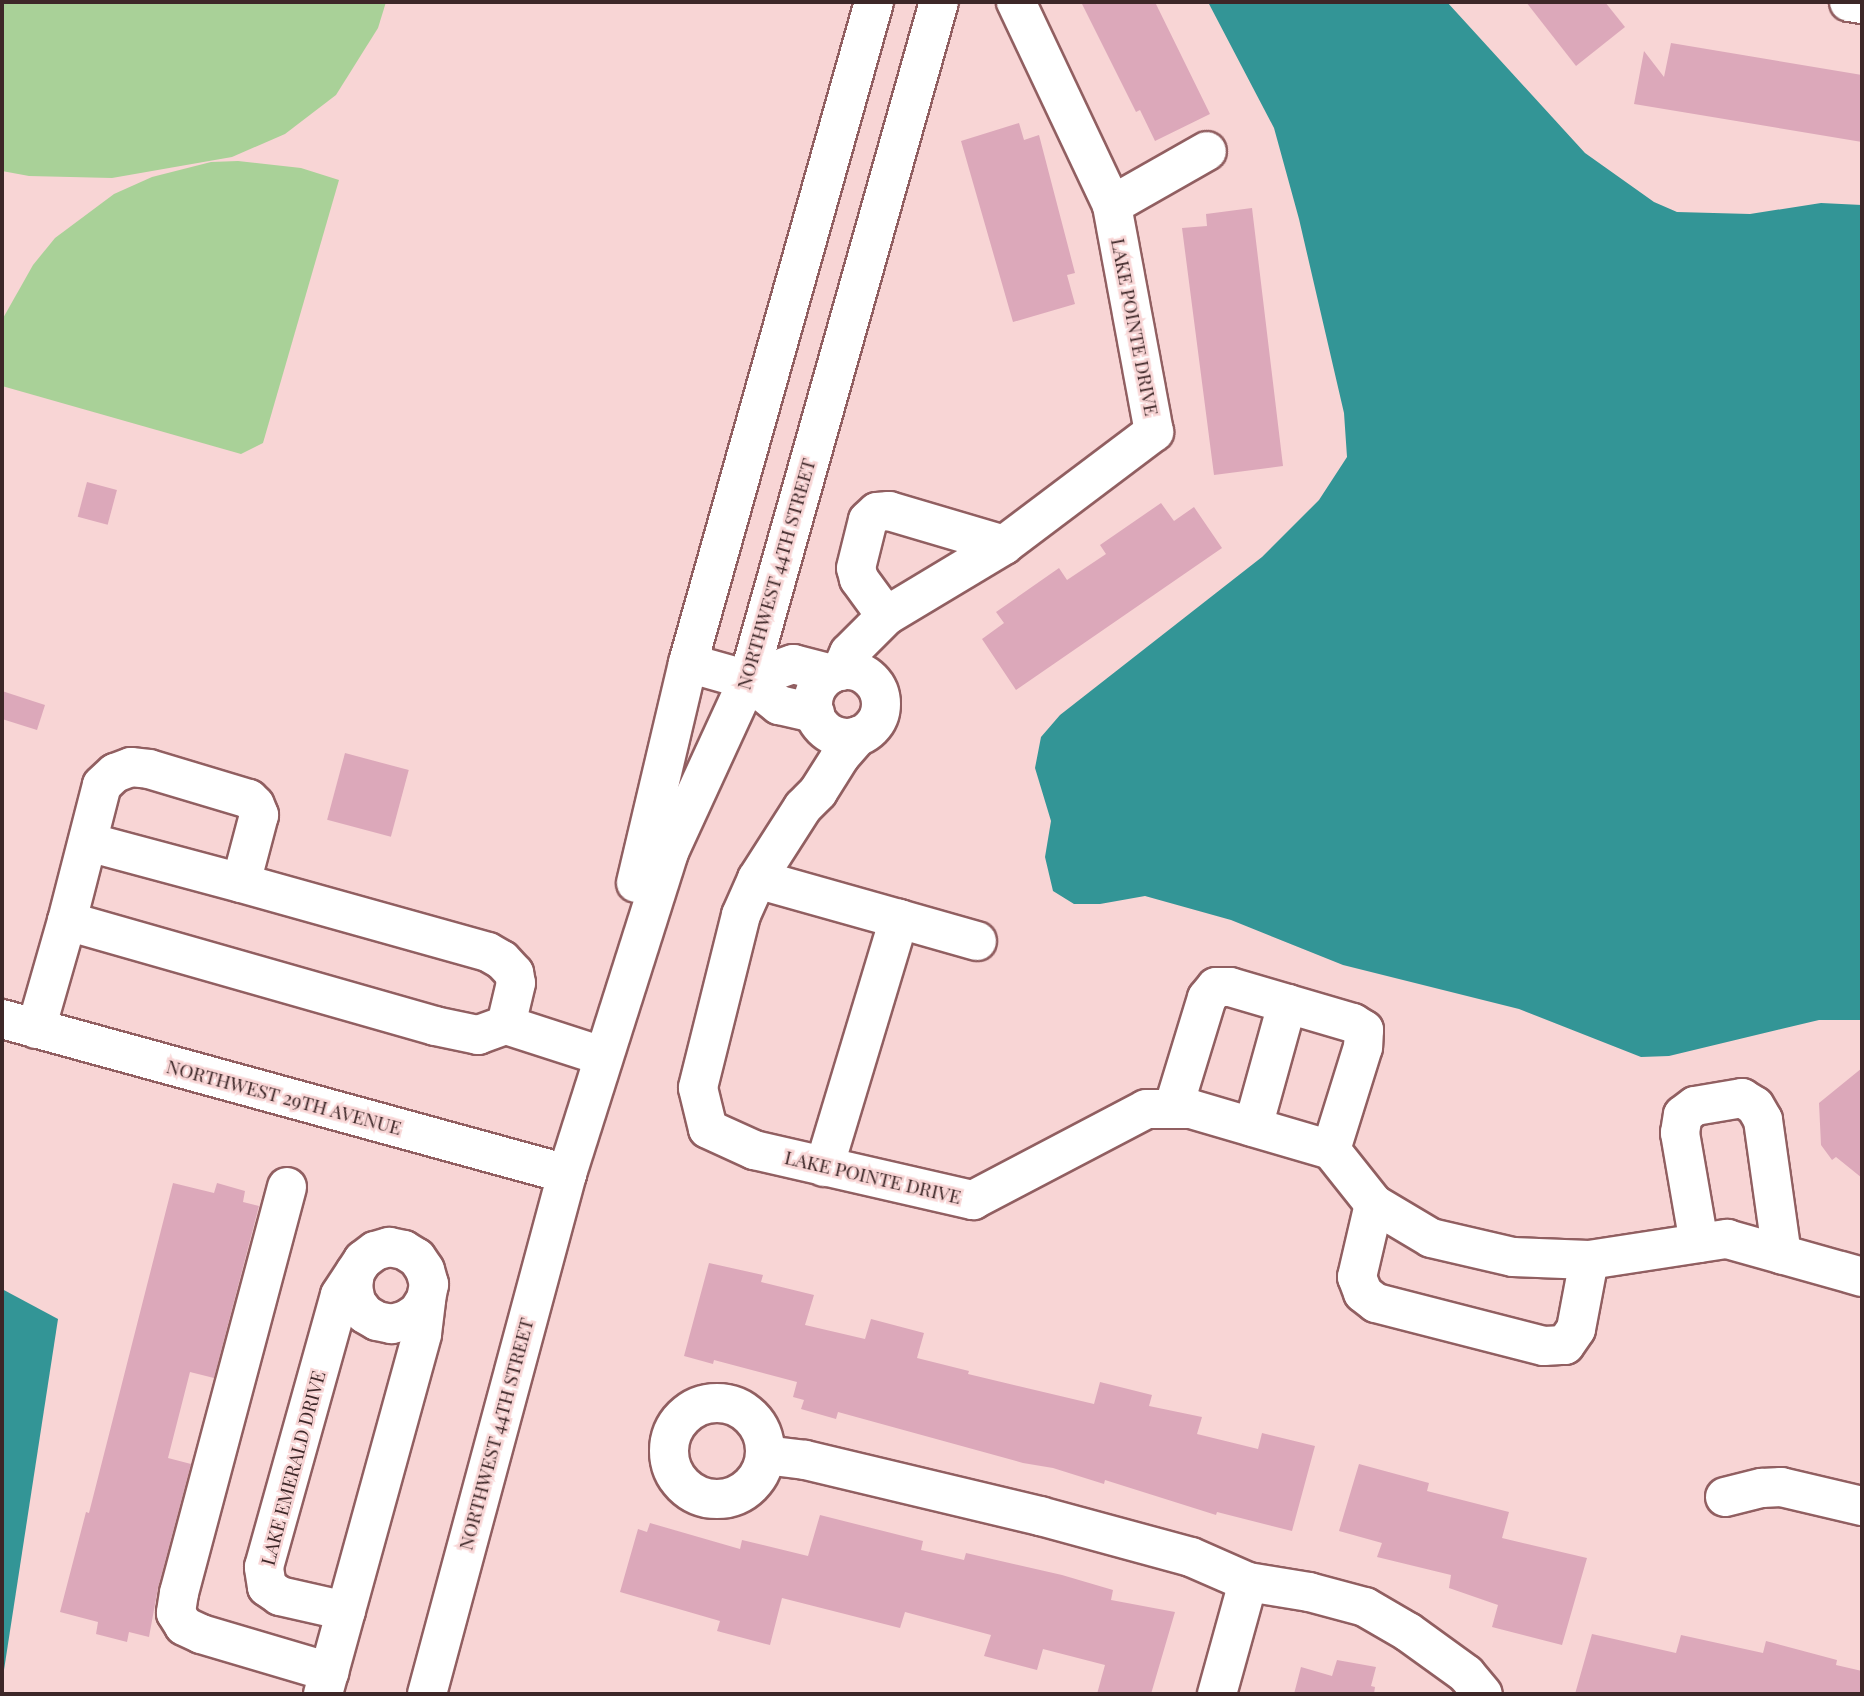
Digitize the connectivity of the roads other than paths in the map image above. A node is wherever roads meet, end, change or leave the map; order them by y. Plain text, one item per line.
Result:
1 (874, 2) edge
2 (939, 2) edge
3 (1016, 2) edge
4 (1849, 2) edge
5 (1862, 4) edge
6 (1208, 151) dead end
7 (1112, 205) junction
8 (1004, 545) junction
9 (886, 616) junction
10 (688, 663) junction
11 (848, 675) junction
12 (748, 680) junction
13 (831, 738) junction
14 (88, 842) junction
15 (757, 879) junction
16 (241, 883) junction
17 (899, 919) junction
18 (67, 921) junction
19 (978, 941) dead end
20 (1287, 1004) junction
21 (19, 1024) edge
22 (506, 1024) junction
23 (596, 1054) junction
24 (1173, 1109) junction
25 (1253, 1128) junction
26 (1331, 1150) junction
27 (824, 1167) junction
28 (567, 1174) junction
29 (287, 1187) dead end
30 (1374, 1204) junction
31 (1699, 1243) junction
32 (1782, 1255) junction
33 (1589, 1260) junction
34 (355, 1272) junction
35 (1862, 1277) edge
36 (426, 1299) junction
37 (765, 1455) dead end
38 (1726, 1497) dead end
39 (1862, 1506) edge
40 (1248, 1582) junction
41 (346, 1611) junction
42 (326, 1683) edge
43 (427, 1694) edge
44 (1217, 1694) edge
45 (1483, 1694) edge

1 - 10 street, NORTHWEST 44TH STREET
2 - 12 street, NORTHWEST 44TH STREET
3 - 7 street, LAKE POINTE DRIVE
4 - 5 street
6 - 7 street
7 - 8 street, LAKE POINTE DRIVE
8 - 9 street, LAKE POINTE DRIVE
8 - 9 street
9 - 11 street, LAKE POINTE DRIVE
10 - 12 street
10 - 23 street, NORTHWEST 44TH STREET
11 - 12 street
11 - 13 street, LAKE POINTE DRIVE
11 - 13 street, LAKE POINTE DRIVE
12 - 13 street
12 - 28 street, NORTHWEST 44TH STREET
13 - 15 street, LAKE POINTE DRIVE
14 - 16 street
14 - 16 street
14 - 18 street
15 - 17 street
15 - 27 street, LAKE POINTE DRIVE
16 - 22 street
17 - 19 street
17 - 27 street
18 - 21 street
18 - 22 street
20 - 24 street
20 - 25 street
20 - 26 street
21 - 28 street, NORTHWEST 29TH AVENUE
22 - 23 street
23 - 28 street, NORTHWEST 44TH STREET
24 - 25 street, LAKE POINTE DRIVE
24 - 27 street, LAKE POINTE DRIVE
25 - 26 street, LAKE POINTE DRIVE
26 - 30 street
28 - 43 street, NORTHWEST 44TH STREET
29 - 42 street
30 - 33 street
30 - 33 street
31 - 32 street
31 - 32 street
31 - 33 street
32 - 35 street
34 - 36 street, LAKE EMERALD DRIVE
34 - 36 street
34 - 41 street, LAKE EMERALD DRIVE
36 - 41 street, LAKE EMERALD DRIVE
37 - 40 street
38 - 39 street
40 - 44 street
40 - 45 street
41 - 42 street, LAKE EMERALD DRIVE

